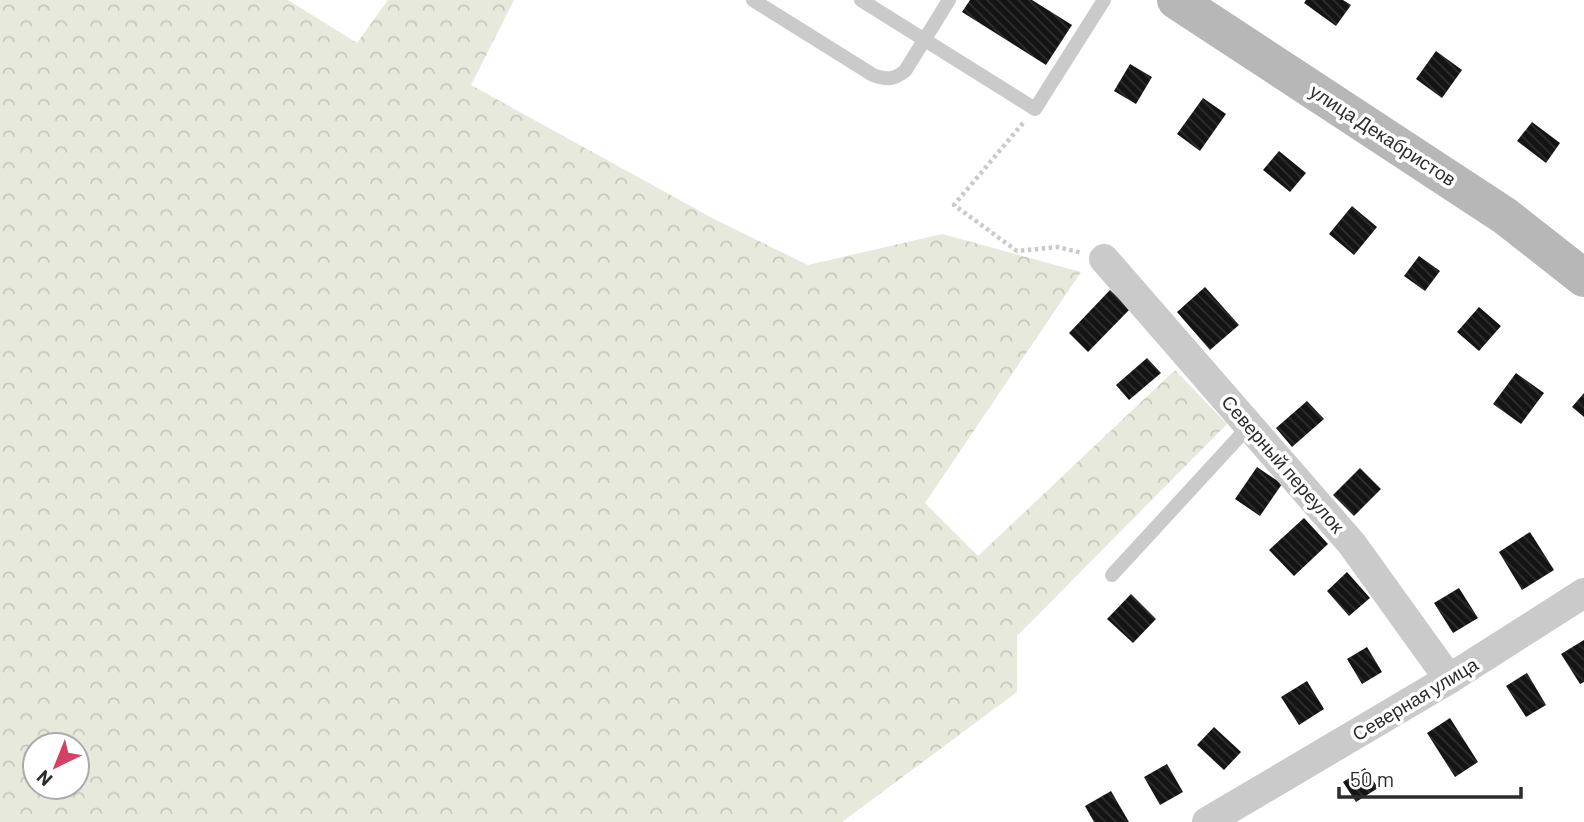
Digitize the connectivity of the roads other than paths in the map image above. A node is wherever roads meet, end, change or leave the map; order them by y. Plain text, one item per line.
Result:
1 (753, 0) edge
2 (861, 0) edge
3 (949, 0) edge
4 (1104, 0) edge
5 (1177, 0) edge
6 (924, 40) junction
7 (1104, 259) road end
8 (1584, 278) edge
9 (1250, 425) junction
10 (1112, 575) dead end
11 (1584, 593) edge
12 (1449, 679) junction
13 (1208, 822) edge

1 - 6 lane
2 - 6 lane
3 - 6 lane
4 - 6 lane
5 - 8 street, улица Декабристов
7 - 9 street, Северный переулок
9 - 10 lane
9 - 12 street, Северный переулок
11 - 12 street, Северная улица
12 - 13 street, Северная улица

